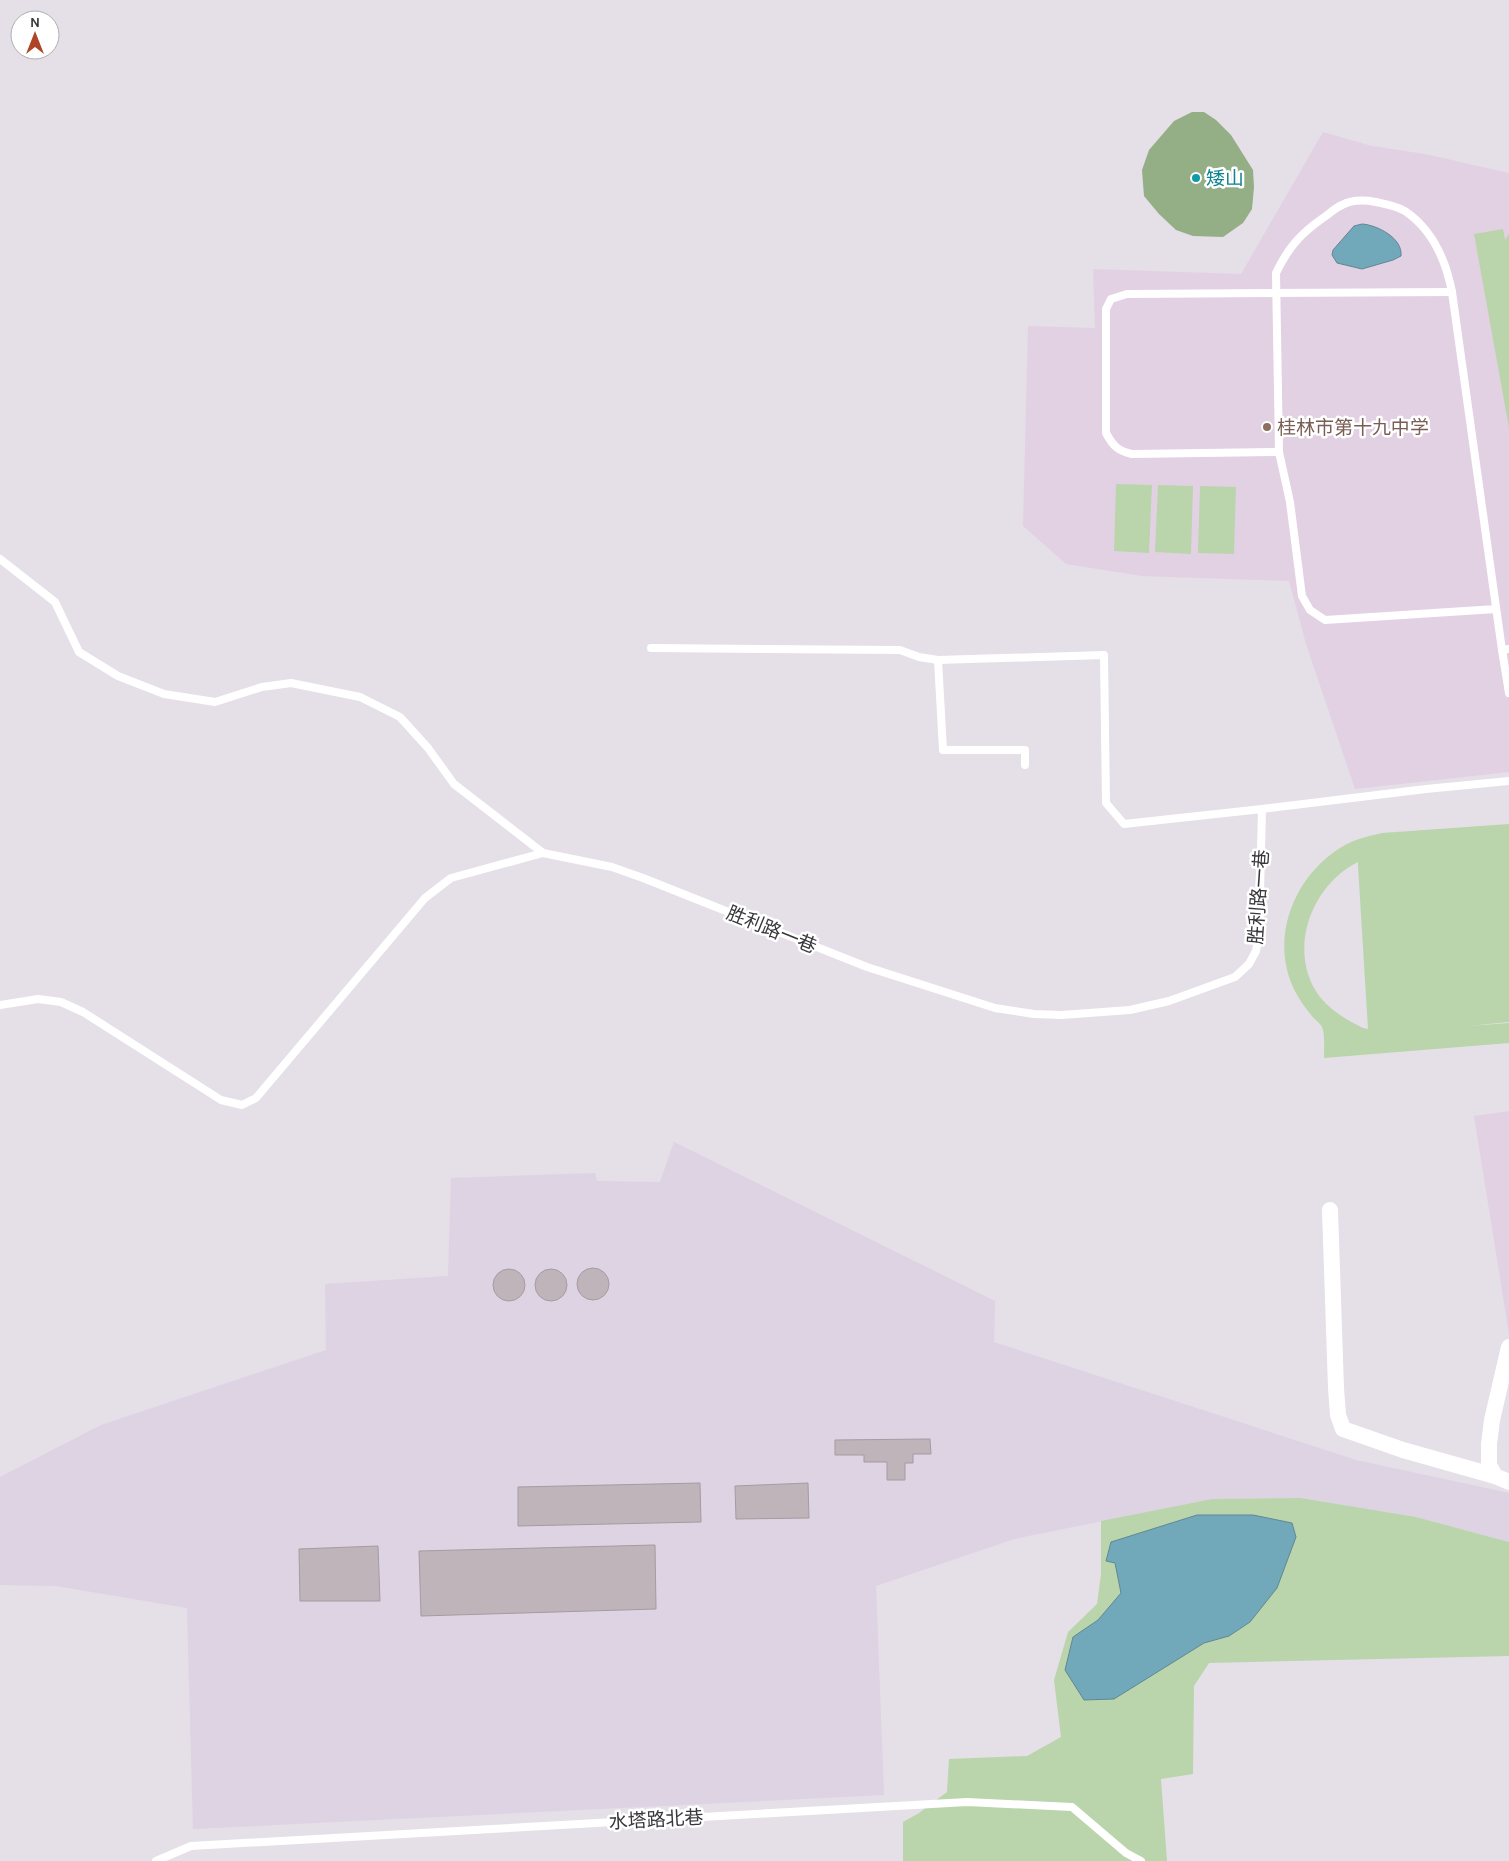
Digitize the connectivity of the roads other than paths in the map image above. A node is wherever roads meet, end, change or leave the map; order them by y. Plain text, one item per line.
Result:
1 (1452, 292) junction
2 (1277, 294) junction
3 (1279, 452) junction
4 (0, 559) edge
5 (1496, 609) junction
6 (651, 648) dead end
7 (1506, 649) edge
8 (938, 660) junction
9 (1509, 693) edge
10 (1025, 765) dead end
11 (1509, 781) edge
12 (1262, 809) junction
13 (543, 853) junction
14 (0, 1005) edge
15 (1330, 1210) dead end
16 (1509, 1347) edge
17 (1502, 1479) edge
18 (156, 1861) edge
19 (1141, 1861) edge

1 - 2 lane
1 - 2 lane
1 - 5 lane
2 - 3 lane
2 - 3 lane
3 - 5 lane
4 - 13 lane, 胜利路一巷
5 - 7 lane
6 - 8 lane
7 - 9 lane
8 - 10 lane
8 - 12 lane
11 - 12 lane
12 - 13 lane, 胜利路一巷
13 - 14 lane
15 - 17 street
16 - 17 street
18 - 19 lane, 水塔路北巷

